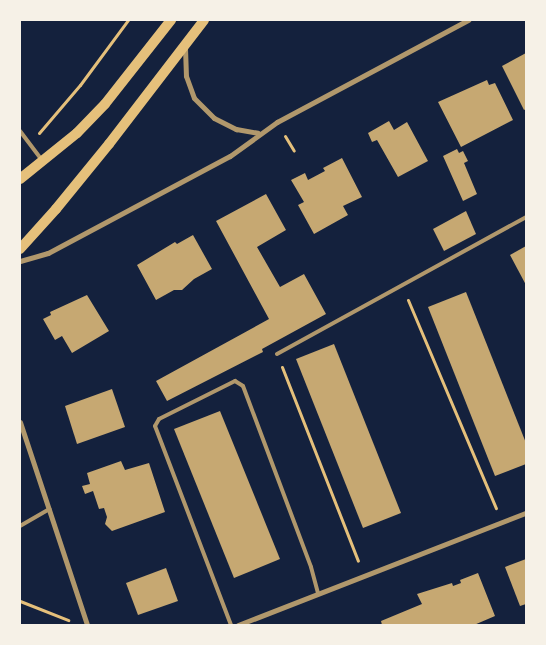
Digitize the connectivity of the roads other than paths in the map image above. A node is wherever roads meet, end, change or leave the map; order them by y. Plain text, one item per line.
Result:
1 (171, 20) edge
2 (204, 20) edge
3 (468, 20) edge
4 (184, 45) junction
5 (20, 131) edge
6 (258, 133) junction
7 (43, 162) junction
8 (20, 179) edge
9 (526, 217) edge
10 (20, 249) edge
11 (20, 261) edge
12 (277, 354) road end
13 (20, 422) edge
14 (49, 509) junction
15 (526, 512) edge
16 (20, 526) edge
17 (318, 594) junction
18 (87, 625) edge
19 (231, 625) edge
20 (238, 625) edge

1 - 7 main road
2 - 4 main road
3 - 6 street
4 - 6 street
4 - 10 main road
5 - 7 lane
6 - 11 street
7 - 8 main road
9 - 12 lane
13 - 14 street
14 - 16 lane
14 - 18 street
15 - 17 street
17 - 19 lane
17 - 20 street

